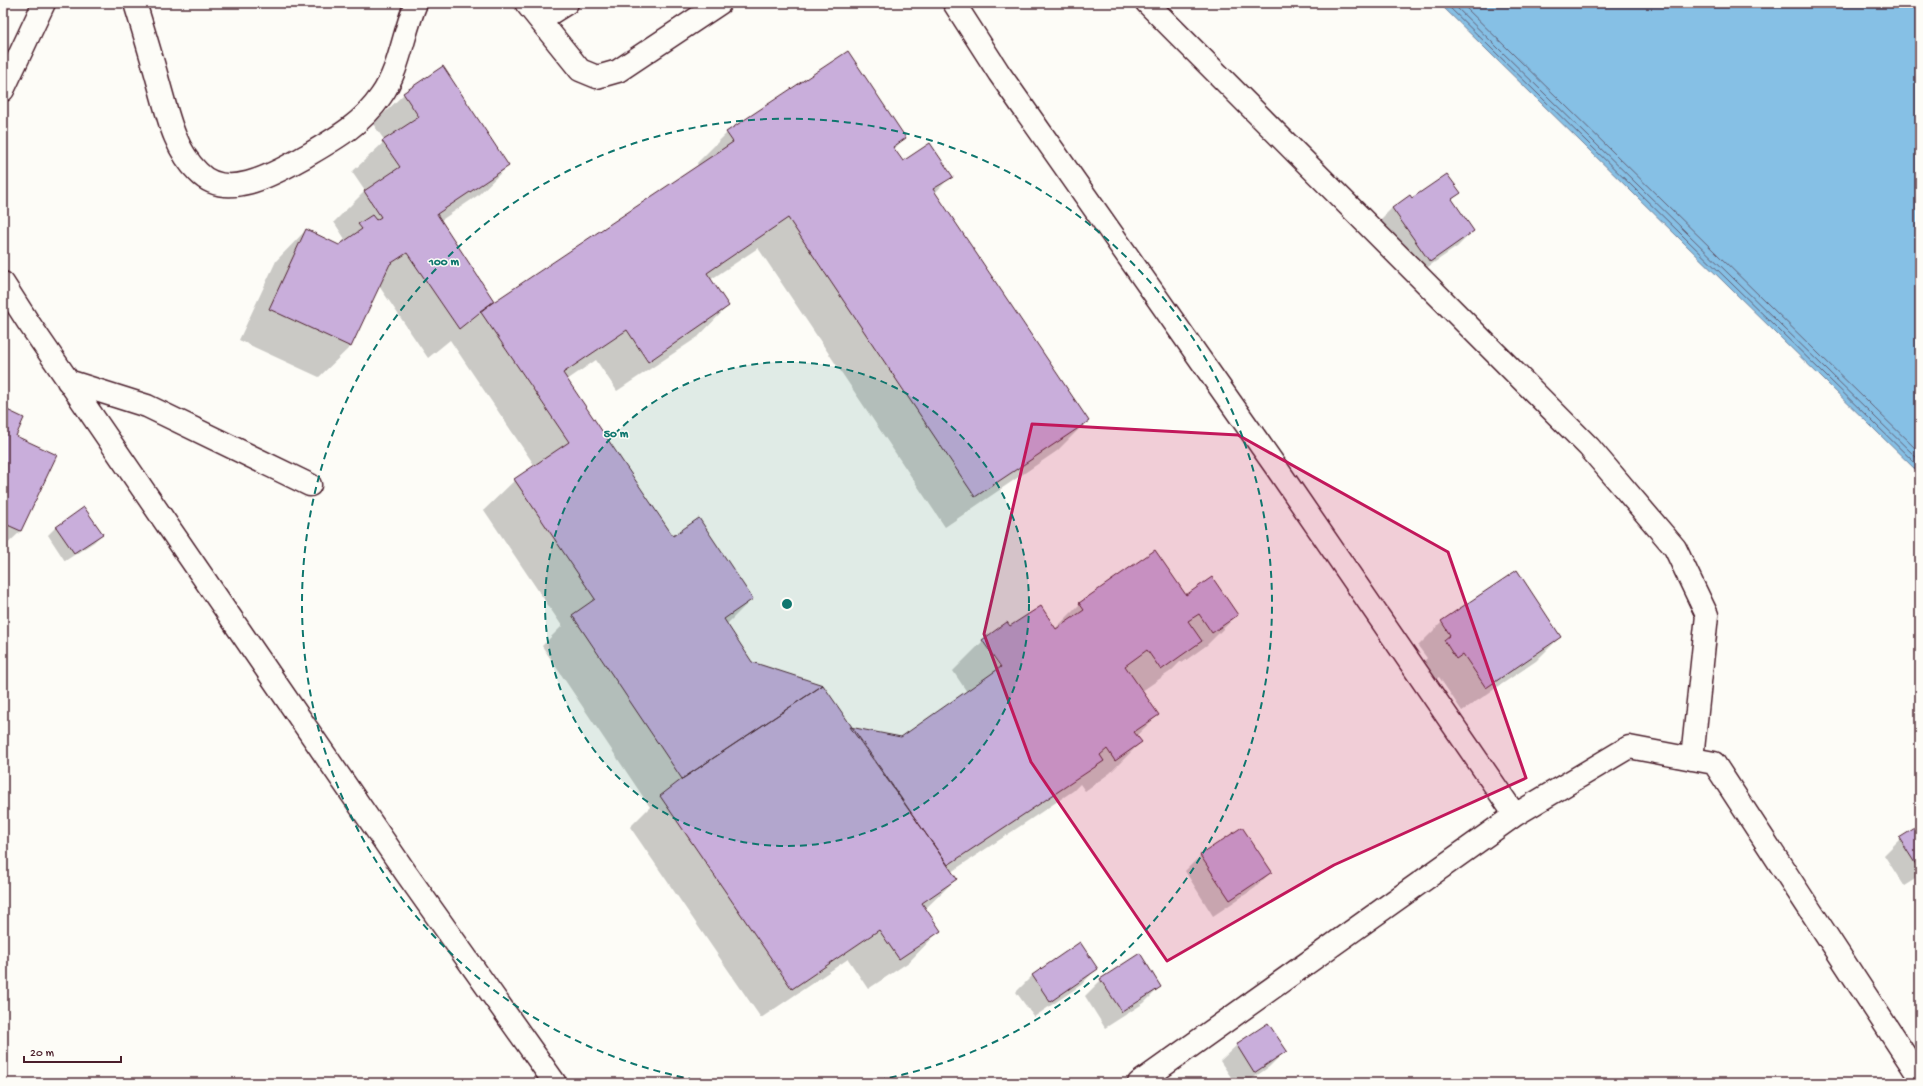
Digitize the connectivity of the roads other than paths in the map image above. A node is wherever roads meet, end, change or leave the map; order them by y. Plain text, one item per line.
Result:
1 (44, 3) edge
2 (135, 3) edge
3 (416, 3) edge
4 (526, 3) edge
5 (567, 3) edge
6 (720, 3) edge
7 (954, 3) edge
8 (1147, 3) edge
9 (540, 20) junction
10 (3, 90) edge
11 (3, 283) edge
12 (68, 381) junction
13 (310, 485) dead end
14 (1692, 759) junction
15 (1515, 815) junction
16 (1920, 1078) edge
17 (555, 1083) edge
18 (1139, 1083) edge

1 - 10 lane
2 - 3 lane
4 - 9 lane
5 - 9 lane
6 - 9 lane
7 - 15 lane
8 - 14 lane
11 - 12 lane
12 - 13 lane
12 - 17 lane
14 - 15 lane
14 - 16 lane
15 - 18 lane

